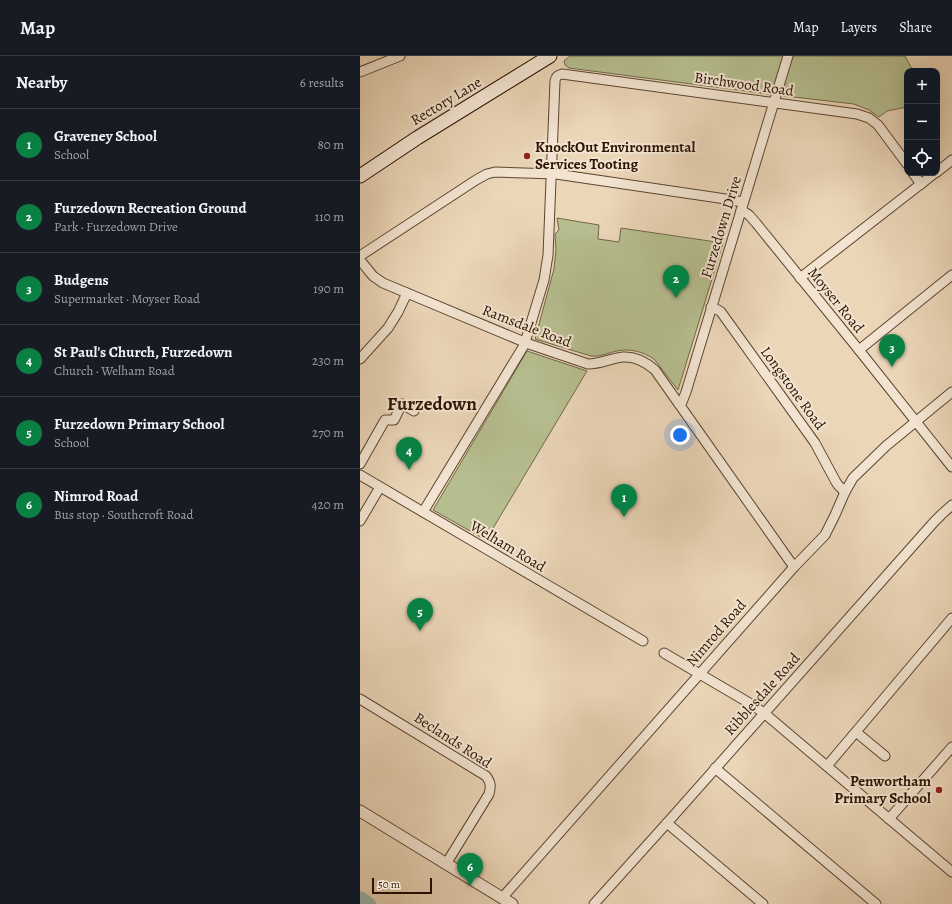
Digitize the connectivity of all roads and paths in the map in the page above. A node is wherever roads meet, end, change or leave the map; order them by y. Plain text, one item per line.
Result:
1 (400, 56) edge
2 (550, 56) edge
3 (788, 56) edge
4 (360, 72) edge
5 (774, 102) junction
6 (904, 160) edge
7 (952, 160) edge
8 (940, 169) edge
9 (551, 174) junction
10 (360, 176) edge
11 (915, 176) edge
12 (931, 176) edge
13 (921, 184) junction
14 (742, 206) junction
15 (360, 256) edge
16 (360, 260) edge
17 (952, 275) edge
18 (800, 278) junction
19 (407, 293) junction
20 (711, 307) junction
21 (525, 342) junction
22 (859, 350) junction
23 (360, 359) edge
24 (952, 392) edge
25 (679, 404) junction
26 (414, 411) dead end
27 (916, 422) junction
28 (360, 464) edge
29 (952, 467) edge
30 (360, 475) edge
31 (380, 487) junction
32 (845, 492) junction
33 (952, 505) edge
34 (423, 512) junction
35 (360, 521) edge
36 (794, 567) junction
37 (952, 618) edge
38 (643, 641) dead end
39 (664, 654) dead end
40 (699, 674) junction
41 (360, 699) edge
42 (764, 712) junction
43 (856, 732) junction
44 (952, 747) edge
45 (885, 756) dead end
46 (827, 766) junction
47 (715, 768) junction
48 (360, 811) edge
49 (889, 819) junction
50 (667, 824) junction
51 (446, 864) junction
52 (952, 872) edge
53 (507, 901) edge
54 (594, 904) edge
55 (763, 904) edge
56 (876, 904) edge

1 - 4 street
2 - 10 main road, Rectory Lane
3 - 5 street, Furzedown Drive
5 - 6 street, Birchwood Road
5 - 9 street, Birchwood Road
5 - 14 street, Furzedown Drive
7 - 8 street
9 - 14 street
9 - 15 street
9 - 21 street
11 - 13 street
12 - 13 street
13 - 18 street
14 - 18 street, Moyser Road
14 - 20 street, Furzedown Drive
16 - 19 street, Ramsdale Road
17 - 22 street
18 - 22 street, Moyser Road
19 - 21 street, Ramsdale Road
19 - 23 street
20 - 25 street, Furzedown Drive
20 - 32 street, Longstone Road
21 - 25 street, Ramsdale Road
21 - 34 street
22 - 27 street, Moyser Road
24 - 27 street, Nimrod Road
25 - 36 street, Ramsdale Road
26 - 28 street
27 - 29 street, Moyser Road
27 - 32 street, Nimrod Road
30 - 31 street, Welham Road
31 - 34 street, Welham Road
31 - 35 street
32 - 36 street, Nimrod Road
33 - 42 street, Ribblesdale Road
34 - 38 street, Welham Road
36 - 40 street, Nimrod Road
37 - 43 street
39 - 40 street
40 - 42 street
40 - 53 street, Nimrod Road
41 - 51 street, Beclands Road
42 - 46 street
42 - 47 street, Ribblesdale Road
43 - 45 street
43 - 46 street
44 - 49 street
46 - 49 street
47 - 50 street, Ribblesdale Road
47 - 56 street
48 - 51 street
49 - 52 street
50 - 54 street, Ribblesdale Road
50 - 55 street
51 - 53 street

